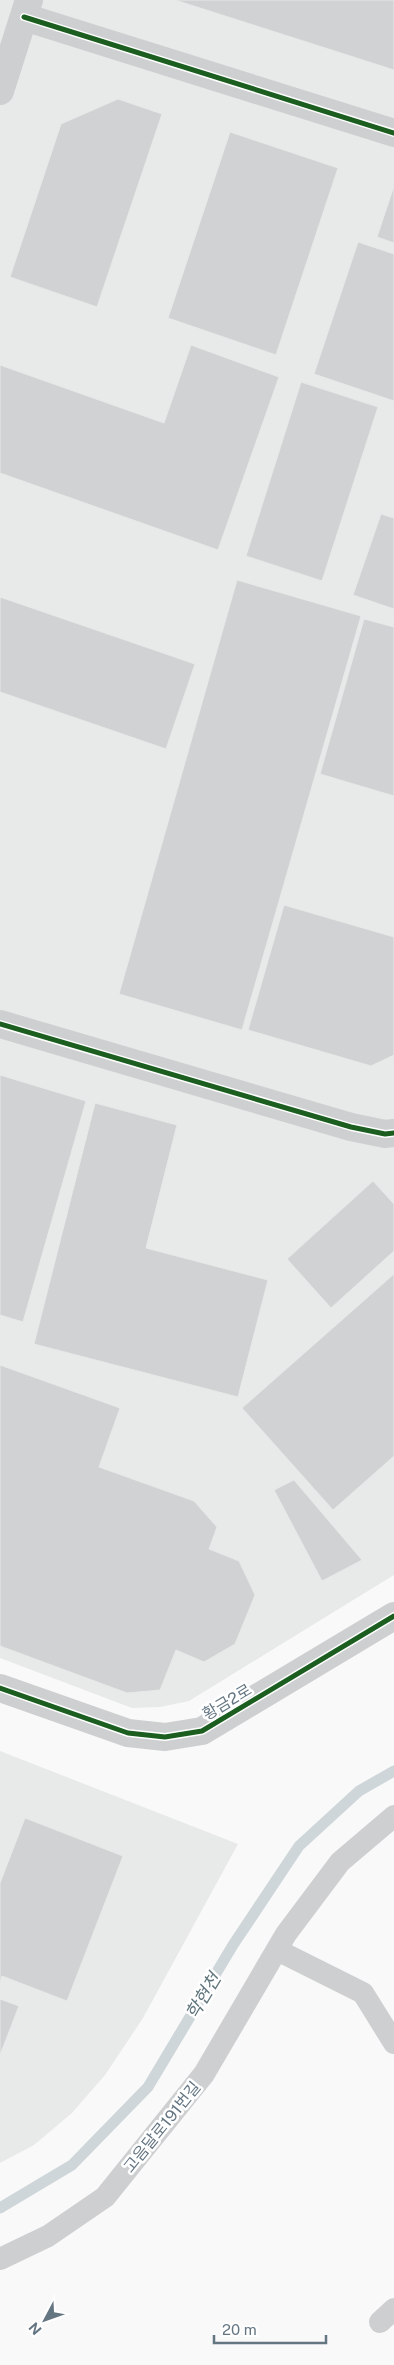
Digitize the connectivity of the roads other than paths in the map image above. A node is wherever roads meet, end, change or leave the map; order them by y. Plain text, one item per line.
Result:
1 (26, 8) edge
2 (0, 91) edge
3 (394, 133) edge
4 (0, 1024) edge
5 (394, 1133) edge
6 (394, 1616) edge
7 (0, 1688) edge
8 (394, 1816) edge
9 (277, 1950) junction
10 (394, 2043) edge
11 (0, 2259) edge

1 - 2 street
1 - 3 street
4 - 5 street
6 - 7 street, 황금2로
8 - 9 lane, 고음달로191번길
9 - 10 lane
9 - 11 lane, 고음달로191번길

